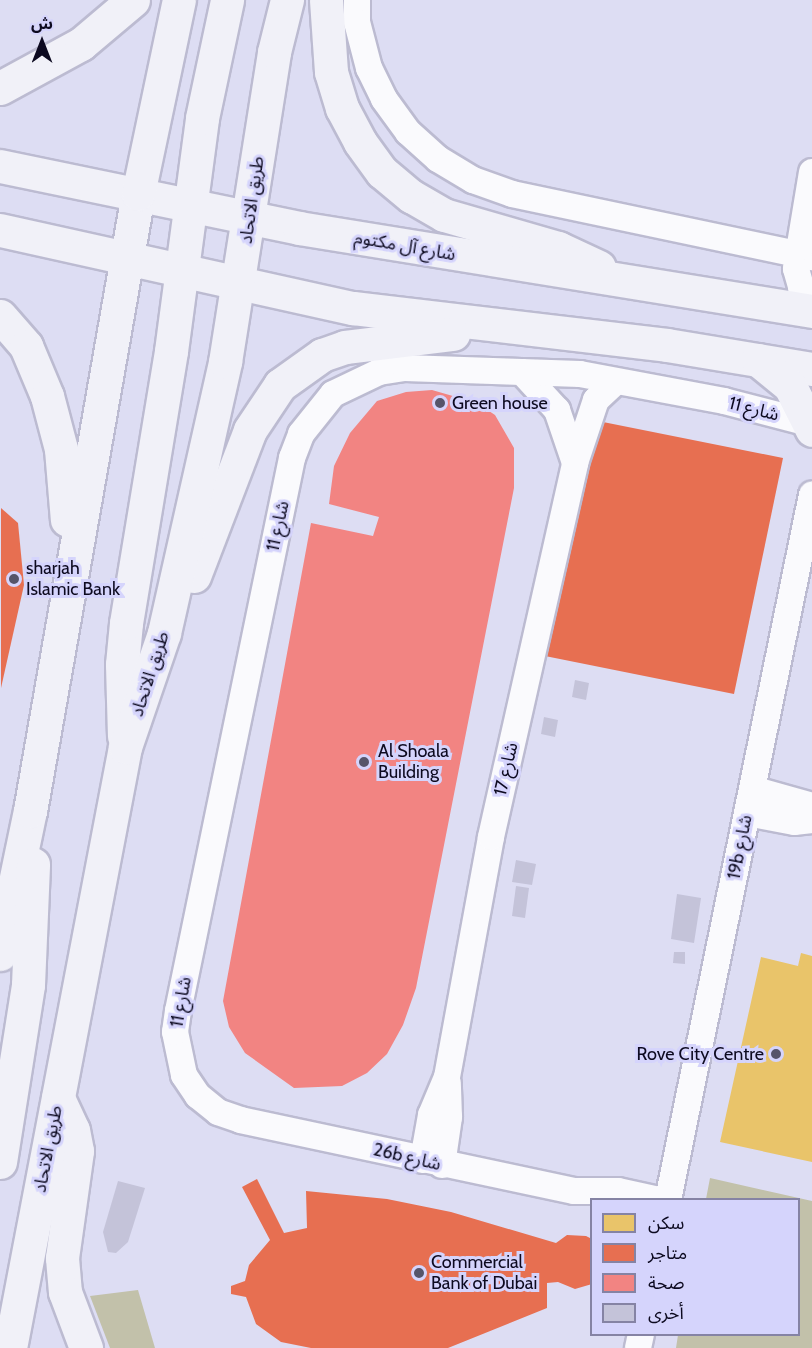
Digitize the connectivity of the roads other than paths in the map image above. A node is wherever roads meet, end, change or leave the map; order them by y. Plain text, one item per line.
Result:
1 (133, 0) edge
2 (179, 0) edge
3 (227, 0) edge
4 (287, 0) edge
5 (326, 0) edge
6 (357, 0) edge
7 (0, 88) edge
8 (0, 166) edge
9 (812, 172) edge
10 (138, 194) junction
11 (190, 204) junction
12 (250, 218) junction
13 (0, 230) edge
14 (805, 255) edge
15 (129, 258) junction
16 (182, 269) junction
17 (239, 283) junction
18 (626, 283) junction
19 (812, 302) edge
20 (812, 311) edge
21 (0, 316) edge
22 (485, 323) junction
23 (757, 359) junction
24 (812, 369) edge
25 (522, 372) junction
26 (615, 382) junction
27 (811, 425) edge
28 (575, 463) junction
29 (812, 495) edge
30 (71, 561) junction
31 (164, 633) junction
32 (125, 747) junction
33 (749, 801) junction
34 (812, 806) edge
35 (30, 811) junction
36 (812, 820) edge
37 (0, 954) edge
38 (58, 1098) junction
39 (241, 1120) joint
40 (0, 1162) edge
41 (432, 1162) junction
42 (583, 1196) edge
43 (651, 1198) edge
44 (668, 1198) edge
45 (10, 1348) edge
46 (86, 1348) edge

1 - 7 main road
2 - 10 main road
3 - 11 main road
4 - 12 main road, طريق الاتحاد
5 - 18 main road
6 - 14 street
8 - 10 main road, شارع آل مكتوم
9 - 14 street
10 - 11 main road, شارع آل مكتوم
10 - 15 main road
11 - 12 main road, شارع آل مكتوم
11 - 16 main road
12 - 17 main road, طريق الاتحاد
12 - 18 main road, شارع آل مكتوم
13 - 15 main road
14 - 19 street
15 - 16 main road
15 - 30 main road
16 - 17 main road
16 - 32 main road
17 - 22 main road
17 - 31 main road, طريق الاتحاد
18 - 20 main road, شارع آل مكتوم
21 - 30 main road
22 - 23 main road
22 - 31 main road
23 - 24 main road
23 - 27 main road
25 - 26 street, شارع 11
25 - 28 street
25 - 39 street, شارع 11
26 - 27 street, شارع 11
26 - 28 street, شارع 17
28 - 41 street, شارع 17
29 - 33 street, 19b شارع
30 - 35 main road
31 - 32 main road, طريق الاتحاد
32 - 38 main road, طريق الاتحاد
33 - 34 street
33 - 36 street
33 - 44 street, 19b شارع
35 - 37 main road
35 - 40 main road
38 - 45 main road, طريق الاتحاد
38 - 46 main road
39 - 41 street, 26b شارع
41 - 42 street, 26b شارع
42 - 43 street, 26b شارع

